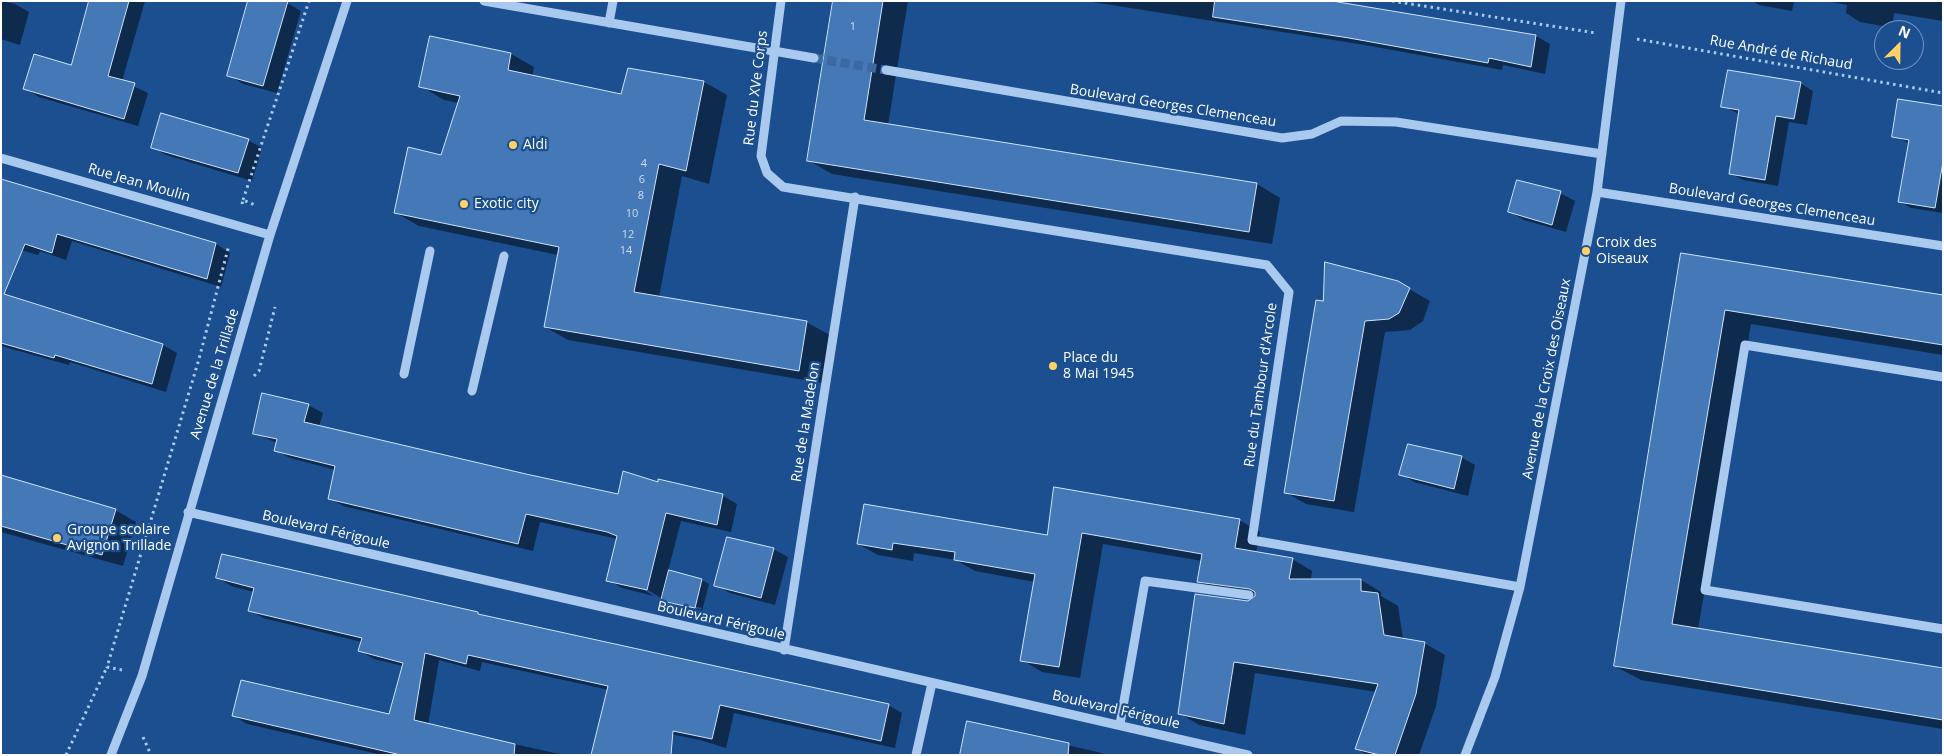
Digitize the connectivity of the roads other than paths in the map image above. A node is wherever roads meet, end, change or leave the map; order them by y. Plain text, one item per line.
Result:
1 (346, 1) edge
2 (484, 1) edge
3 (613, 1) edge
4 (781, 1) edge
5 (1621, 1) edge
6 (609, 23) junction
7 (775, 51) junction
8 (814, 58) tunnel mouth
9 (886, 70) tunnel mouth
10 (1602, 154) junction
11 (1, 158) edge
12 (1597, 192) junction
13 (855, 197) junction
14 (270, 235) junction
15 (1943, 246) edge
16 (430, 251) dead end
17 (504, 256) dead end
18 (404, 374) dead end
19 (1943, 377) edge
20 (472, 391) dead end
21 (188, 512) junction
22 (1520, 587) junction
23 (1249, 595) dead end
24 (1943, 629) edge
25 (784, 650) junction
26 (932, 684) junction
27 (1120, 724) junction
28 (112, 755) edge
29 (916, 755) edge
30 (1248, 755) edge
31 (1465, 755) edge

1 - 14 street, Avenue de la Trillade
2 - 6 street
3 - 6 street
4 - 7 street, Rue du XVe Corps
5 - 10 street, Avenue de la Croix des Oiseaux
6 - 7 street
7 - 8 street
7 - 13 street, Rue du XVe Corps
9 - 10 street, Boulevard Georges Clemenceau
10 - 12 street, Avenue de la Croix des Oiseaux
11 - 14 street, Rue Jean Moulin
12 - 15 street, Boulevard Georges Clemenceau
12 - 22 street, Avenue de la Croix des Oiseaux
13 - 22 street, Rue du Tambour d'Arcole
13 - 25 street, Rue de la Madelon
14 - 21 street, Avenue de la Trillade
16 - 18 street
17 - 20 street
19 - 24 street
21 - 25 street, Boulevard Férigoule
21 - 28 street, Avenue de la Trillade
22 - 31 street, Avenue de la Croix des Oiseaux
23 - 27 street
25 - 26 street, Boulevard Férigoule
26 - 27 street, Boulevard Férigoule
26 - 29 street
27 - 30 street, Boulevard Férigoule

